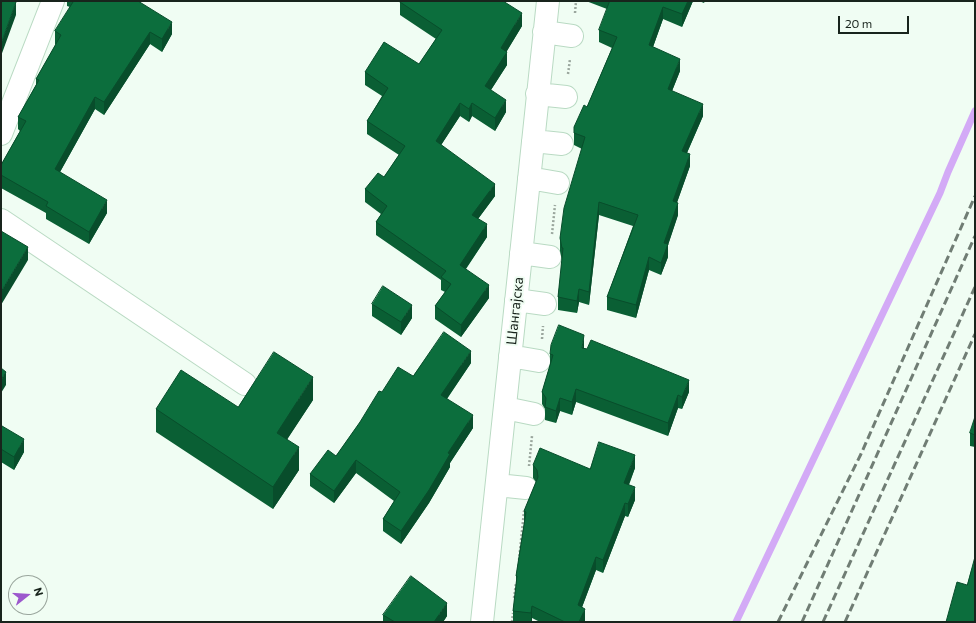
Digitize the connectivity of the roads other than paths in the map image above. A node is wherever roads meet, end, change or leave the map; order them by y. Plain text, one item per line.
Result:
1 (53, 1) edge
2 (548, 1) edge
3 (544, 32) junction
4 (572, 36) dead end
5 (538, 94) junction
6 (566, 97) dead end
7 (1, 134) edge
8 (533, 142) junction
9 (562, 144) dead end
10 (529, 178) junction
11 (558, 183) dead end
12 (1, 220) edge
13 (521, 253) junction
14 (550, 257) dead end
15 (516, 300) junction
16 (545, 304) dead end
17 (510, 356) junction
18 (540, 361) dead end
19 (245, 384) dead end
20 (505, 408) junction
21 (534, 414) dead end
22 (497, 485) junction
23 (526, 488) dead end
24 (482, 622) edge

1 - 7 street
2 - 3 street, Шангајска
3 - 4 street
3 - 5 street, Шангајска
5 - 6 street
5 - 8 street, Шангајска
8 - 9 street
8 - 10 street, Шангајска
10 - 11 street
10 - 13 street, Шангајска
12 - 19 street
13 - 14 street
13 - 15 street, Шангајска
15 - 16 street
15 - 17 street, Шангајска
17 - 18 street
17 - 20 street, Шангајска
20 - 21 street
20 - 22 street, Шангајска
22 - 23 street
22 - 24 street, Шангајска

